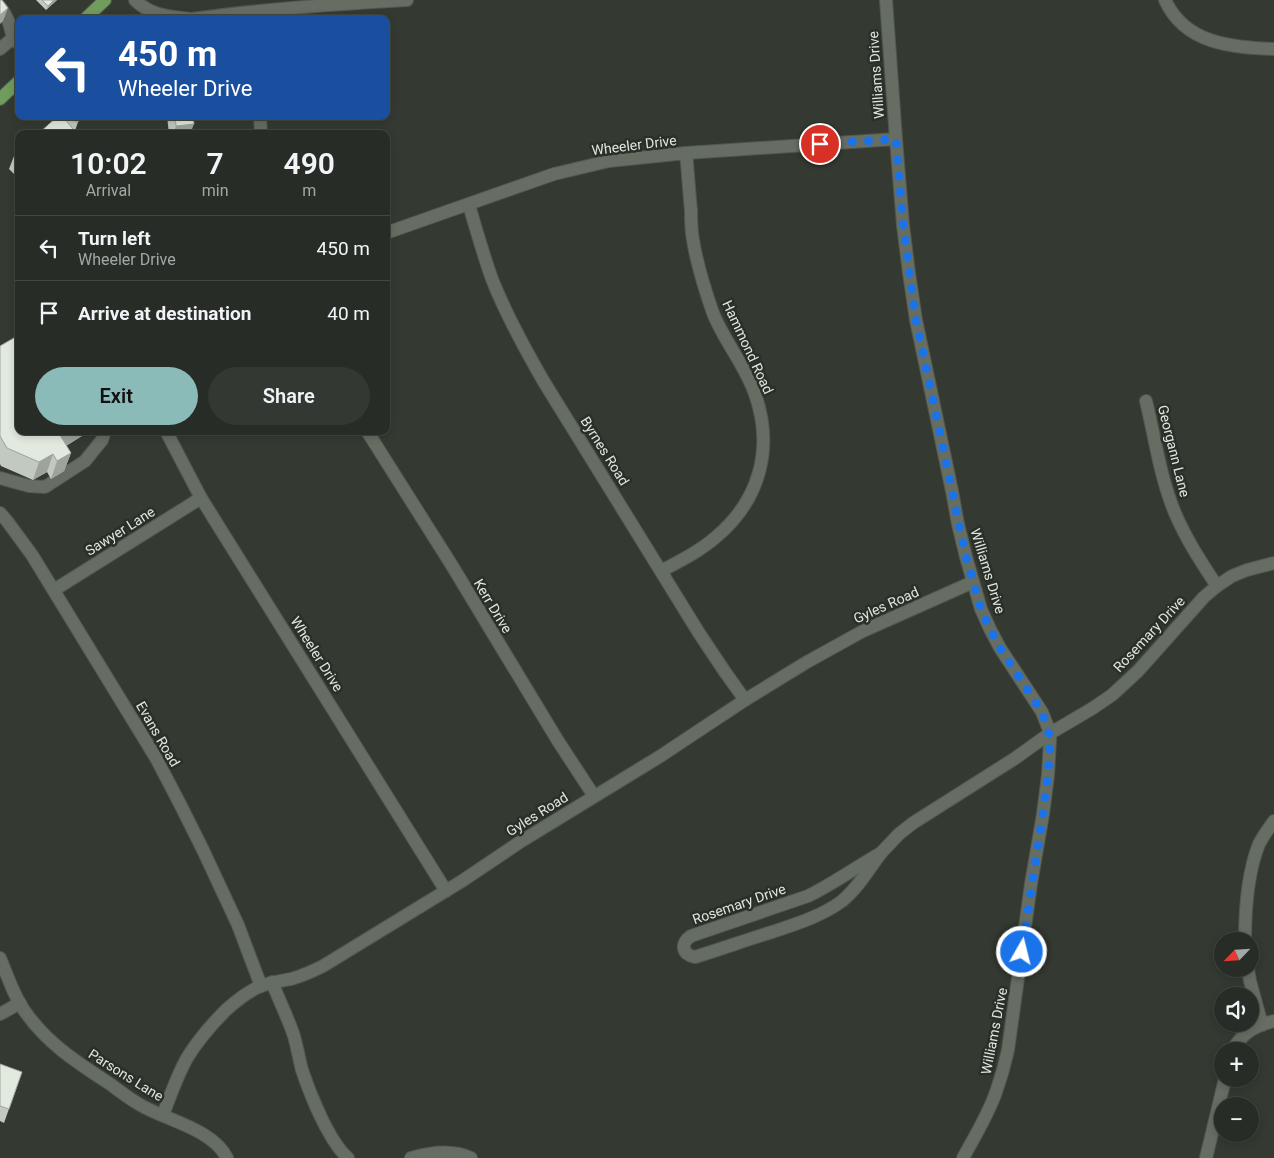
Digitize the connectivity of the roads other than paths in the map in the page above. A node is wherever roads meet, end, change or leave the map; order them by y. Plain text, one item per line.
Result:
1 (105, 0) edge
2 (135, 0) edge
3 (407, 0) edge
4 (886, 0) edge
5 (1165, 0) edge
6 (0, 7) edge
7 (90, 15) edge
8 (163, 15) edge
9 (251, 15) edge
10 (15, 38) edge
11 (15, 42) edge
12 (0, 49) edge
13 (1274, 49) edge
14 (15, 85) edge
15 (1, 97) edge
16 (896, 139) junction
17 (686, 153) junction
18 (469, 205) junction
19 (390, 232) edge
20 (1146, 401) dead end
21 (104, 435) edge
22 (168, 435) edge
23 (370, 435) edge
24 (0, 478) edge
25 (201, 498) junction
26 (0, 513) edge
27 (1274, 563) edge
28 (661, 570) junction
29 (973, 582) junction
30 (1216, 586) junction
31 (54, 590) junction
32 (745, 700) junction
33 (1049, 734) junction
34 (594, 796) junction
35 (1274, 821) edge
36 (881, 853) junction
37 (446, 891) junction
38 (1245, 932) edge
39 (0, 958) edge
40 (0, 978) edge
41 (1250, 978) edge
42 (266, 984) junction
43 (17, 997) junction
44 (0, 1014) edge
45 (1268, 1023) edge
46 (1238, 1042) edge
47 (1223, 1087) edge
48 (163, 1115) junction
49 (227, 1158) edge
50 (348, 1158) edge
51 (411, 1158) edge
52 (471, 1158) edge
53 (963, 1158) edge
54 (1206, 1158) edge

1 - 7 main road
2 - 8 street
3 - 9 street
4 - 16 street, Williams Drive
5 - 13 street
6 - 10 street
11 - 12 street
14 - 15 main road
16 - 17 street, Wheeler Drive
16 - 29 street, Williams Drive
17 - 18 street, Wheeler Drive
17 - 28 street, Hammond Road
18 - 19 street, Wheeler Drive
18 - 28 street, Byrnes Road
20 - 30 street, Georgann Lane
21 - 24 street
22 - 25 street, Wheeler Drive
23 - 34 street, Kerr Drive
25 - 31 street, Sawyer Lane
25 - 37 street, Wheeler Drive
26 - 31 street, Evans Road
27 - 30 street, Rosemary Drive
28 - 32 street, Byrnes Road
29 - 32 street, Gyles Road
29 - 33 street, Williams Drive
30 - 33 street, Rosemary Drive
31 - 42 street, Evans Road
32 - 34 street, Gyles Road
33 - 36 street, Rosemary Drive
33 - 53 street, Williams Drive
34 - 37 street, Gyles Road
35 - 38 street
36 - 36 street, Rosemary Drive
37 - 42 street, Gyles Road
39 - 43 street
40 - 43 street
41 - 45 street
42 - 48 street, Gyles Road
42 - 50 street, Evans Road
43 - 44 street
43 - 48 street, Parsons Lane
45 - 46 street
47 - 54 street
48 - 49 street, Parsons Lane
51 - 52 street

